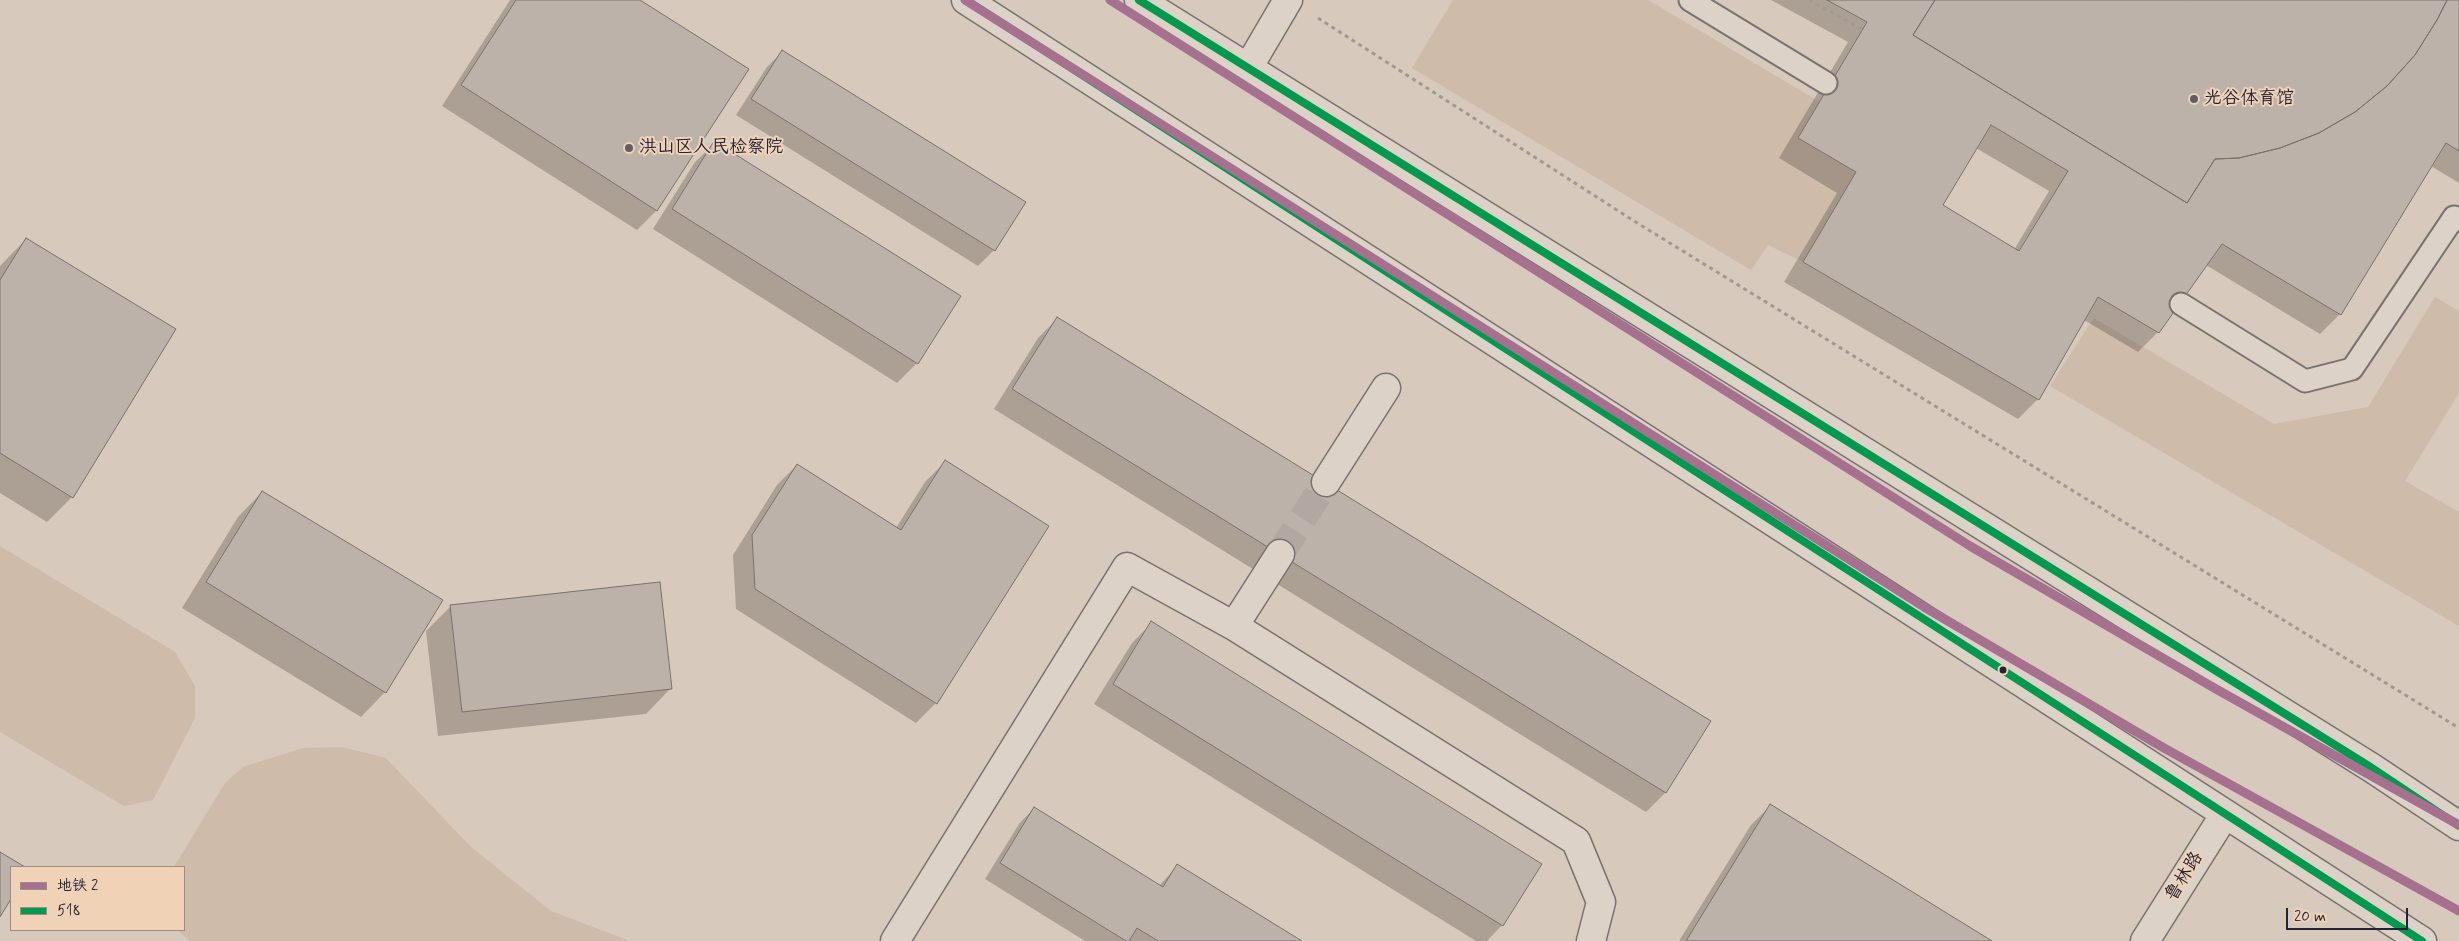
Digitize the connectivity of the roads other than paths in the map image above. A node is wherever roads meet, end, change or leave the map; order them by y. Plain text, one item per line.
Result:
1 (966, 0) edge
2 (1139, 0) edge
3 (1288, 0) edge
4 (1690, 0) edge
5 (1248, 68) junction
6 (1826, 83) dead end
7 (2459, 220) edge
8 (2181, 304) dead end
9 (1386, 388) dead end
10 (1326, 482) tunnel mouth
11 (1280, 554) tunnel mouth
12 (1234, 626) junction
13 (2226, 814) junction
14 (2459, 826) edge
15 (895, 941) edge
16 (1590, 941) edge
17 (2145, 941) edge
18 (2422, 941) edge

1 - 13 main road
2 - 5 main road
3 - 5 main road
4 - 6 lane
5 - 14 main road
7 - 8 lane
9 - 10 main road
11 - 12 main road
12 - 15 main road
12 - 16 main road
13 - 17 main road, 鲁林路
13 - 18 main road

